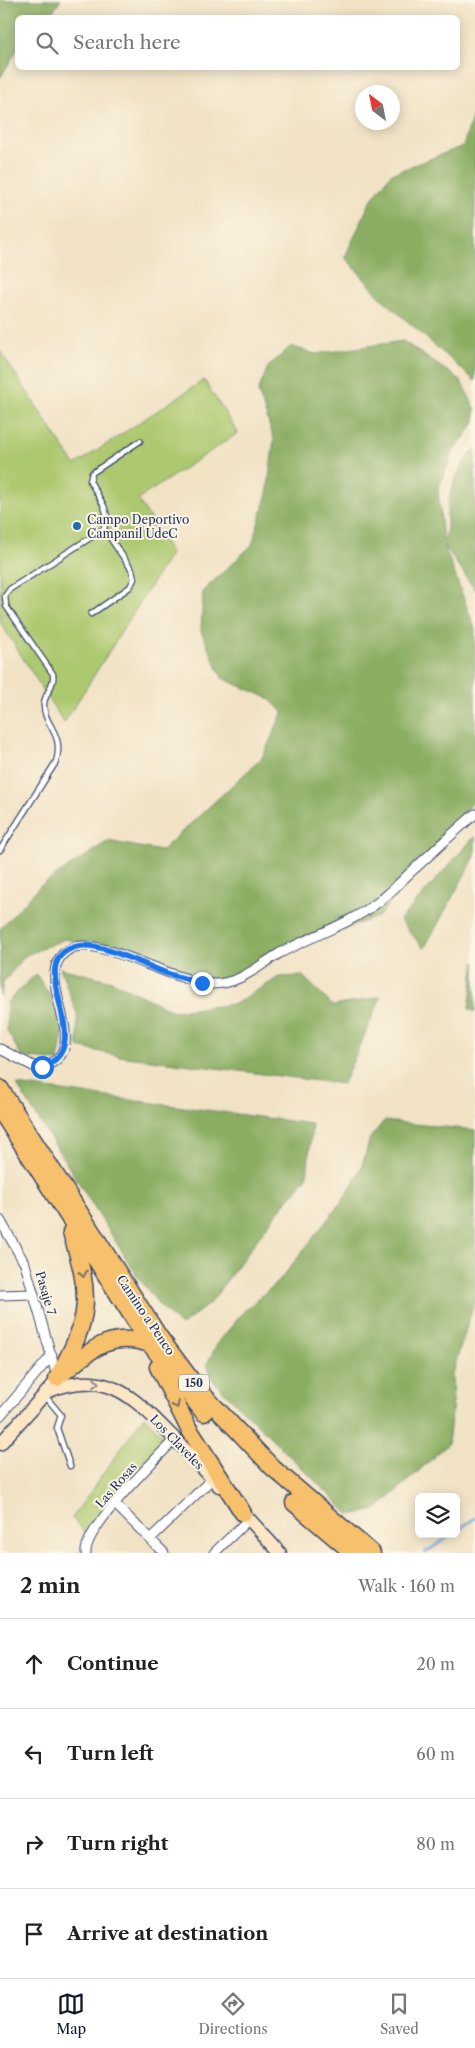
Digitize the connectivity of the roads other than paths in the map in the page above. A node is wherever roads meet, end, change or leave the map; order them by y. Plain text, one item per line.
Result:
1 (140, 441) dead end
2 (104, 529) junction
3 (92, 614) dead end
4 (475, 814) edge
5 (0, 850) edge
6 (0, 1049) edge
7 (0, 1088) edge
8 (0, 1110) edge
9 (0, 1210) edge
10 (64, 1211) junction
11 (0, 1220) edge
12 (34, 1294) junction
13 (0, 1295) edge
14 (150, 1344) junction
15 (52, 1354) junction
16 (50, 1388) junction
17 (0, 1416) edge
18 (175, 1439) junction
19 (0, 1444) edge
20 (70, 1466) dead end
21 (212, 1479) junction
22 (114, 1504) junction
23 (246, 1516) junction
24 (150, 1539) junction
25 (86, 1553) edge
26 (164, 1553) edge
27 (214, 1553) edge
28 (280, 1553) edge
29 (353, 1553) edge
30 (372, 1553) edge

1 - 2 lane
2 - 3 lane
2 - 5 lane
4 - 6 street
7 - 30 highway, Camino a Penco / 150
8 - 10 highway, Camino a Penco / 150
9 - 11 street
10 - 14 highway, Camino a Penco / 150
10 -> 16 highway
11 - 12 street, Pasaje 7
12 - 13 street
12 - 15 street, Pasaje 7
14 - 16 highway
14 -> 23 highway
14 - 29 highway, Camino a Penco / 150
15 - 16 street, Pasaje 7
15 - 17 street
16 -> 18 street, Los Claveles
16 - 19 street
16 - 20 lane
18 - 21 street, Los Claveles
18 - 22 street, Las Rosas
21 - 23 street, Los Claveles
21 - 24 street
22 - 24 street
22 - 25 street, Las Rosas
23 - 27 street
23 - 28 street, Los Claveles
24 - 26 street

